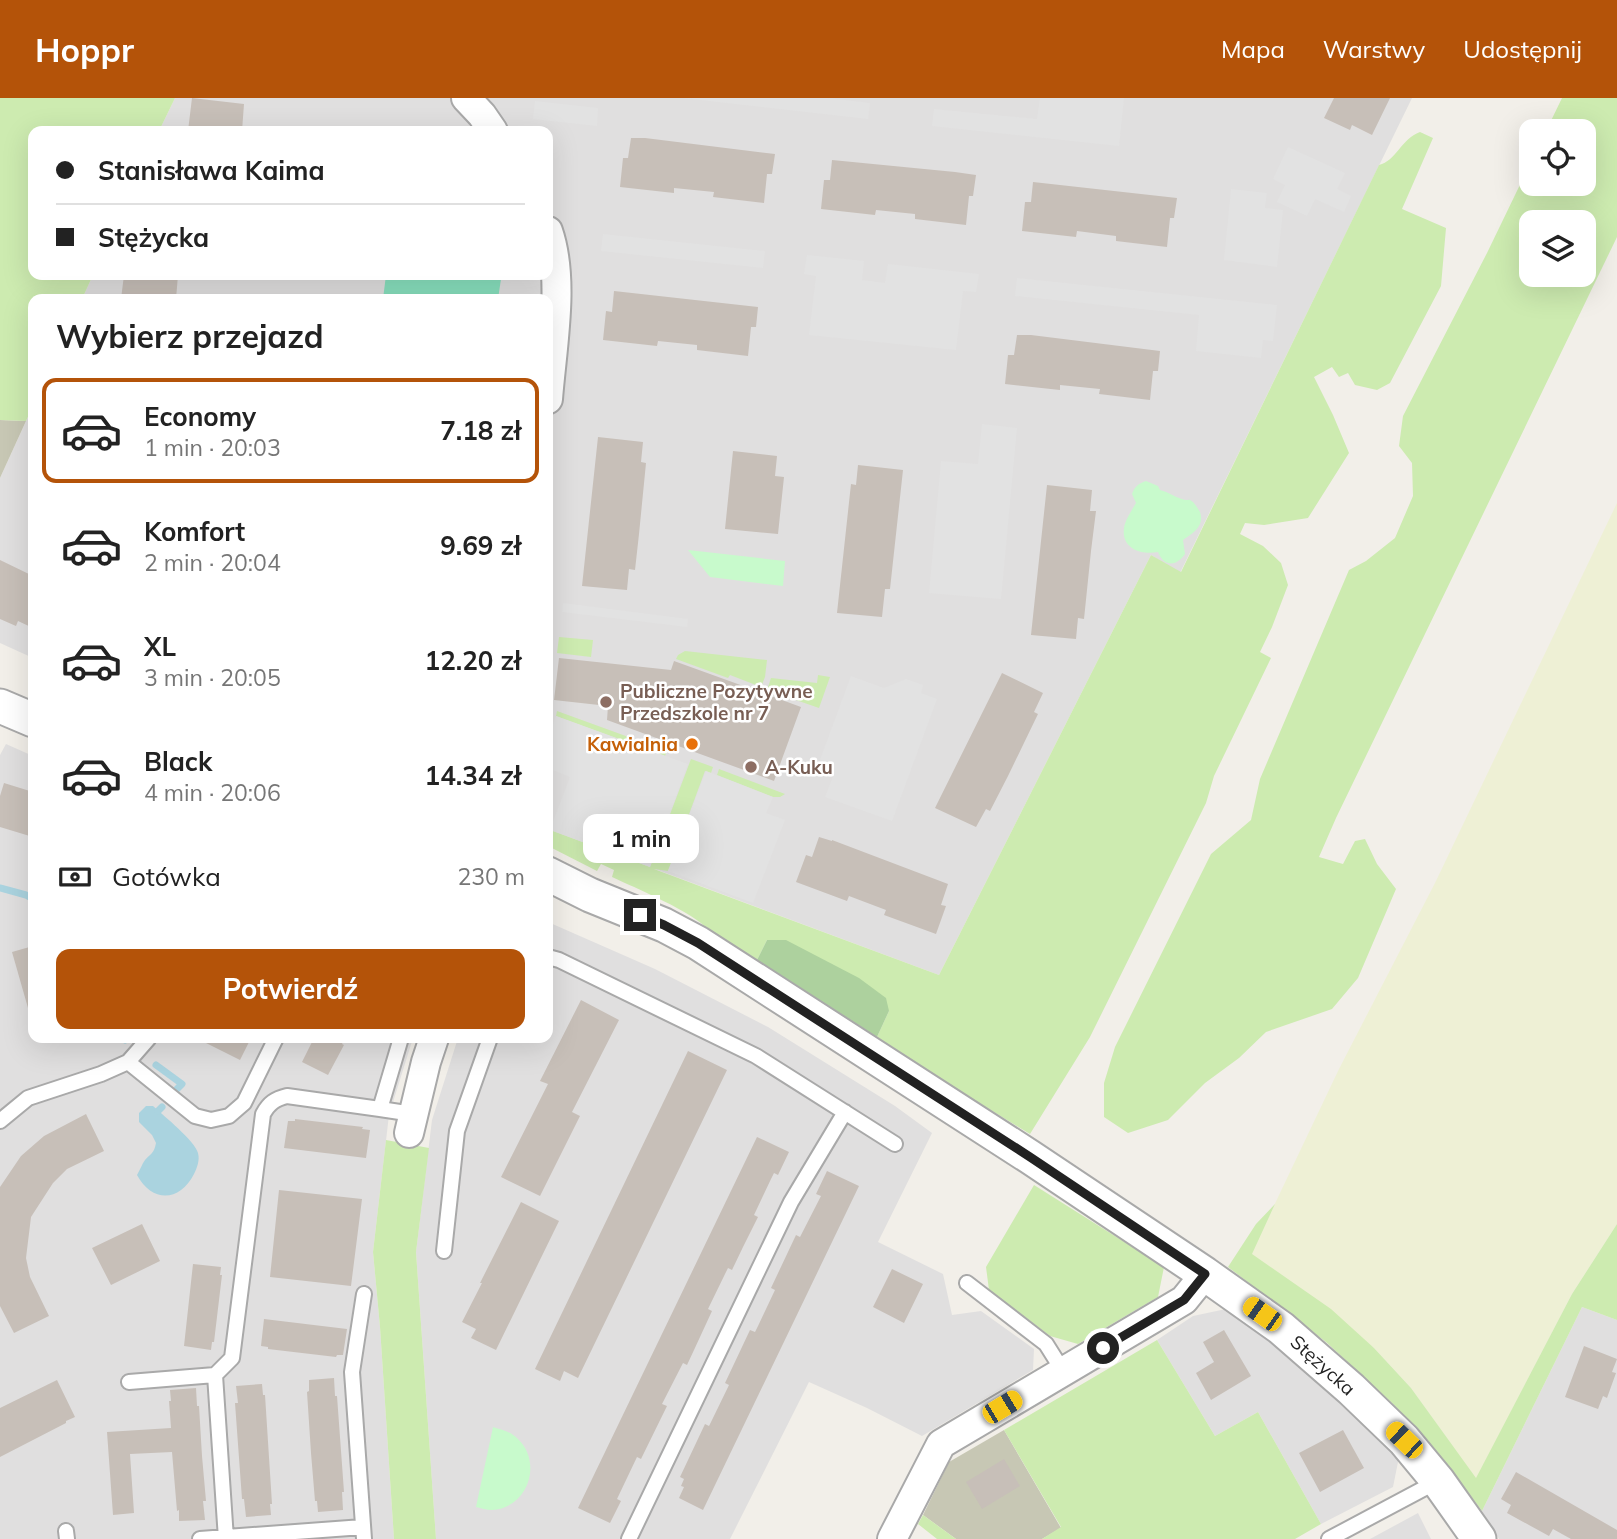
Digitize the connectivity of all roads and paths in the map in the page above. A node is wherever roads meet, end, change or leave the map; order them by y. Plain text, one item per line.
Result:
1 (467, 98) edge
2 (490, 126) edge
3 (553, 258) edge
4 (553, 339) edge
5 (0, 706) edge
6 (28, 718) edge
7 (553, 876) edge
8 (553, 958) edge
9 (145, 1043) edge
10 (274, 1043) edge
11 (400, 1043) edge
12 (433, 1043) edge
13 (488, 1043) edge
14 (128, 1062) junction
15 (380, 1109) junction
16 (845, 1112) junction
17 (0, 1121) edge
18 (411, 1124) joint
19 (895, 1144) dead end
20 (444, 1251) dead end
21 (1205, 1274) junction
22 (967, 1283) dead end
23 (364, 1294) dead end
24 (1063, 1371) junction
25 (215, 1375) junction
26 (129, 1382) dead end
27 (1438, 1481) junction
28 (363, 1533) edge
29 (225, 1538) edge
30 (200, 1539) edge
31 (629, 1539) edge
32 (892, 1539) edge
33 (1329, 1539) edge
34 (1479, 1539) edge

1 - 2 street
3 - 4 street
5 - 6 street
7 - 21 street, Stężycka
8 - 16 lane
9 - 14 lane
10 - 14 lane
11 - 15 lane
12 - 18 street
13 - 20 lane
14 - 17 lane
15 - 18 lane
15 - 25 lane
16 - 19 lane
16 - 31 lane
21 - 24 street
21 - 27 street, Stężycka
22 - 24 lane
23 - 28 lane
24 - 32 street
25 - 26 lane
25 - 29 lane
27 - 33 lane
27 - 34 street, Stężycka
28 - 29 lane
29 - 30 lane

